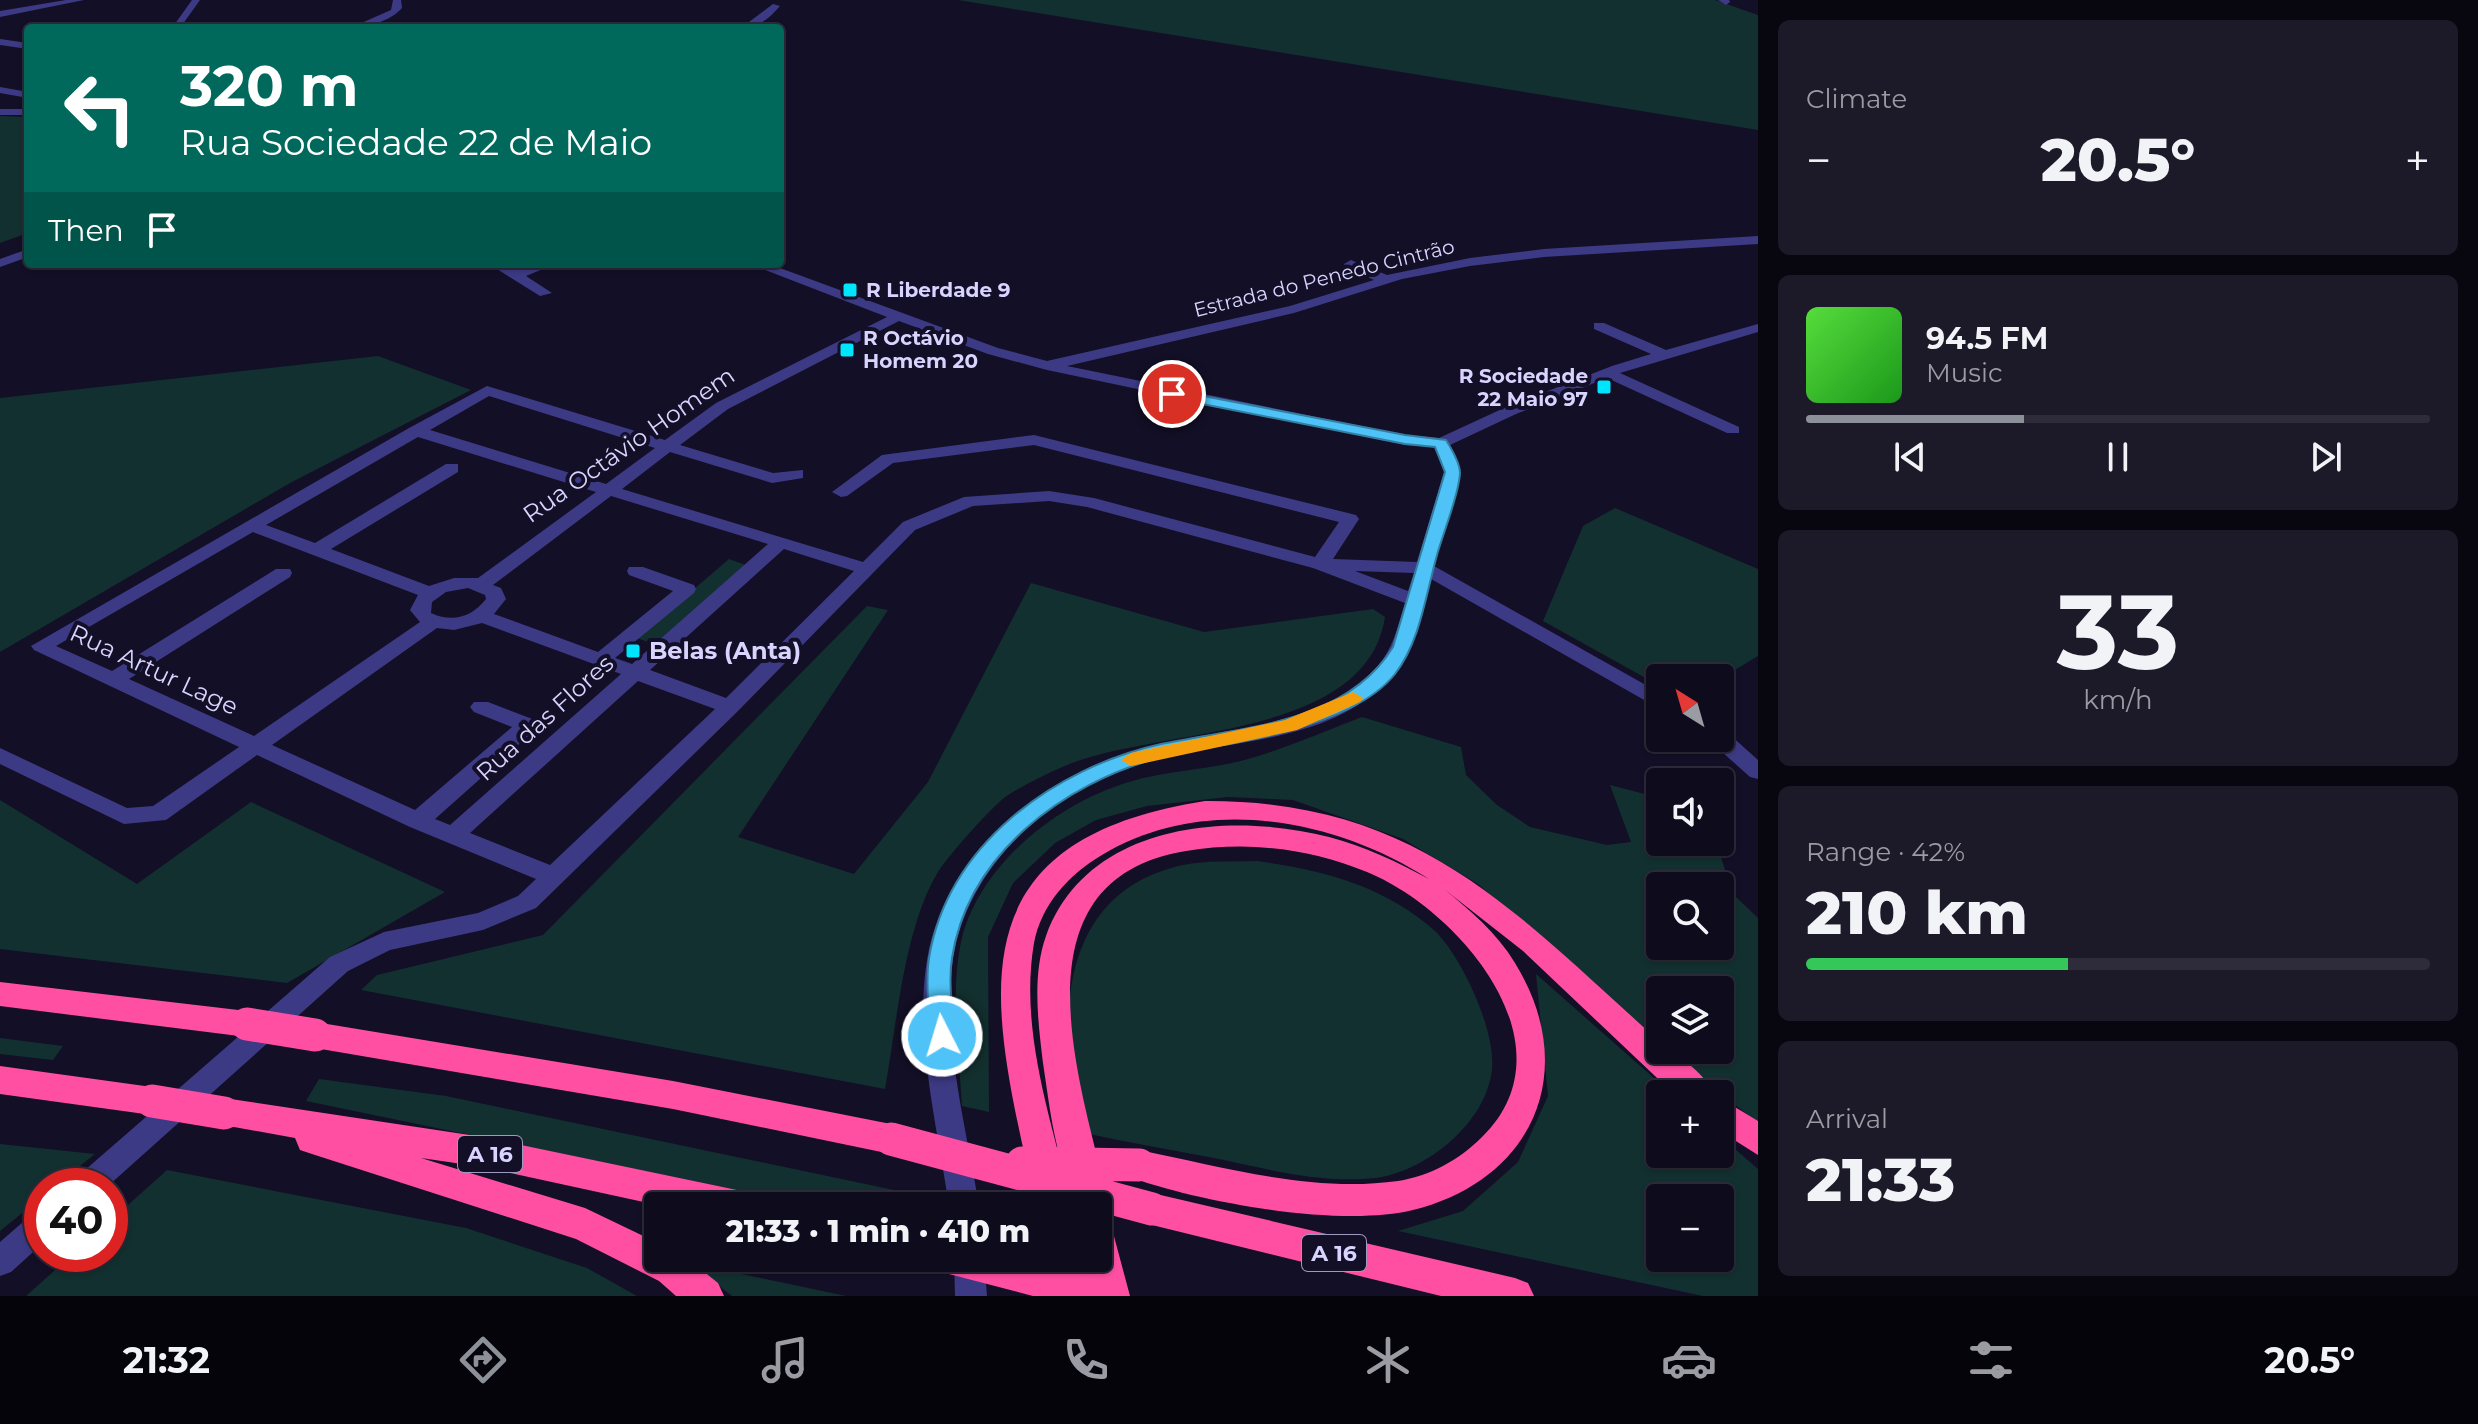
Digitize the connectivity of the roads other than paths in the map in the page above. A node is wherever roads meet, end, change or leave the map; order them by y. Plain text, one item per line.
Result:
1 (80, 0) edge
2 (196, 0) edge
3 (397, 0) edge
4 (776, 6) dead end
5 (0, 14) edge
6 (179, 24) edge
7 (364, 24) edge
8 (752, 24) edge
9 (0, 42) edge
10 (24, 45) edge
11 (0, 90) edge
12 (23, 93) edge
13 (0, 100) edge
14 (0, 112) edge
15 (24, 112) edge
16 (1758, 240) edge
17 (24, 254) edge
18 (0, 263) edge
19 (1351, 264) dead end
20 (503, 268) edge
21 (536, 268) edge
22 (768, 268) edge
23 (515, 275) junction
24 (1386, 280) junction
25 (545, 293) dead end
26 (899, 316) junction
27 (1599, 326) dead end
28 (1758, 328) edge
29 (1663, 354) junction
30 (1047, 366) junction
31 (1608, 373) junction
32 (1733, 430) dead end
33 (415, 431) junction
34 (1441, 443) junction
35 (663, 447) junction
36 (452, 468) dead end
37 (797, 474) dead end
38 (607, 488) junction
39 (841, 492) dead end
40 (253, 526) junction
41 (779, 544) junction
42 (318, 549) junction
43 (1320, 564) junction
44 (864, 568) junction
45 (1425, 568) junction
46 (636, 571) dead end
47 (283, 573) dead end
48 (481, 585) junction
49 (430, 593) junction
50 (1416, 601) junction
51 (481, 616) junction
52 (433, 622) junction
53 (602, 659) junction
54 (636, 671) junction
55 (113, 680) junction
56 (1646, 694) edge
57 (481, 707) dead end
58 (730, 707) junction
59 (255, 746) junction
60 (1734, 751) edge
61 (0, 755) edge
62 (1758, 772) edge
63 (418, 821) junction
64 (453, 835) junction
65 (553, 876) junction
66 (0, 994) edge
67 (0, 1080) edge
68 (1682, 1080) edge
69 (232, 1114) junction
70 (1734, 1122) edge
71 (1758, 1140) edge
72 (987, 1162) junction
73 (1081, 1164) edge
74 (1081, 1164) edge
75 (1081, 1164) edge
76 (1081, 1164) edge
77 (107, 1168) edge
78 (671, 1192) edge
79 (962, 1192) edge
80 (1051, 1192) edge
81 (1088, 1192) edge
82 (24, 1241) edge
83 (0, 1262) edge
84 (970, 1272) edge
85 (1006, 1272) edge
86 (1068, 1272) edge
87 (1106, 1272) edge
88 (705, 1296) edge
89 (971, 1296) edge
90 (1073, 1296) edge
91 (1098, 1296) edge
92 (1111, 1296) edge
93 (1515, 1296) edge

1 - 5 street
2 - 6 street
3 - 7 street
4 - 8 street
9 - 10 street
11 - 12 street
12 - 13 street
14 - 15 street
16 - 24 street, Estrada do Penedo Cintrão
17 - 18 street
19 - 24 street
20 - 23 street
21 - 23 street
22 - 26 street
23 - 25 street
24 - 30 street, Estrada do Penedo Cintrão
26 - 30 street
26 - 35 street, Rua Octávio Homem
27 - 29 street
28 - 29 street
29 - 31 street
30 - 34 street
31 - 32 street
31 - 34 street
33 - 35 street, Rua Artur Lage
33 - 38 street
33 - 40 street, Rua Artur Lage
34 - 45 street
35 - 37 street
35 - 38 street, Rua Octávio Homem
36 - 42 street
38 - 41 street
38 - 48 street, Rua Octávio Homem
39 - 43 street
40 - 42 street
40 - 55 street, Rua Artur Lage
41 - 44 street
41 - 54 street, Rua das Flores
42 - 49 street
43 - 44 street
43 - 45 street
43 - 50 street
44 - 58 street
45 - 50 street
45 - 56 street
46 - 53 street
47 - 55 street
48 - 49 street
48 - 51 street
49 - 52 street
50 - 79 street
51 - 52 street
51 - 53 street
52 - 59 street
53 - 54 street
54 - 58 street
54 - 64 street, Rua das Flores
55 - 59 street, Rua Artur Lage
57 - 63 street
58 - 65 street
59 - 61 street
59 - 63 street, Rua Artur Lage
60 - 62 street
63 - 64 street, Rua Artur Lage
64 - 65 street, Rua Artur Lage
65 - 77 street
66 - 72 highway, A 16, bridge
67 - 69 highway, A 16, bridge
68 - 80 highway
69 - 78 highway, A 16
69 - 88 highway
70 - 71 highway
72 - 73 highway, bridge
72 - 93 highway, A 16, bridge
74 - 75 highway, bridge
76 - 81 highway, bridge
82 - 83 street
84 - 89 street
85 - 91 highway, bridge
86 - 90 highway
87 - 92 highway

